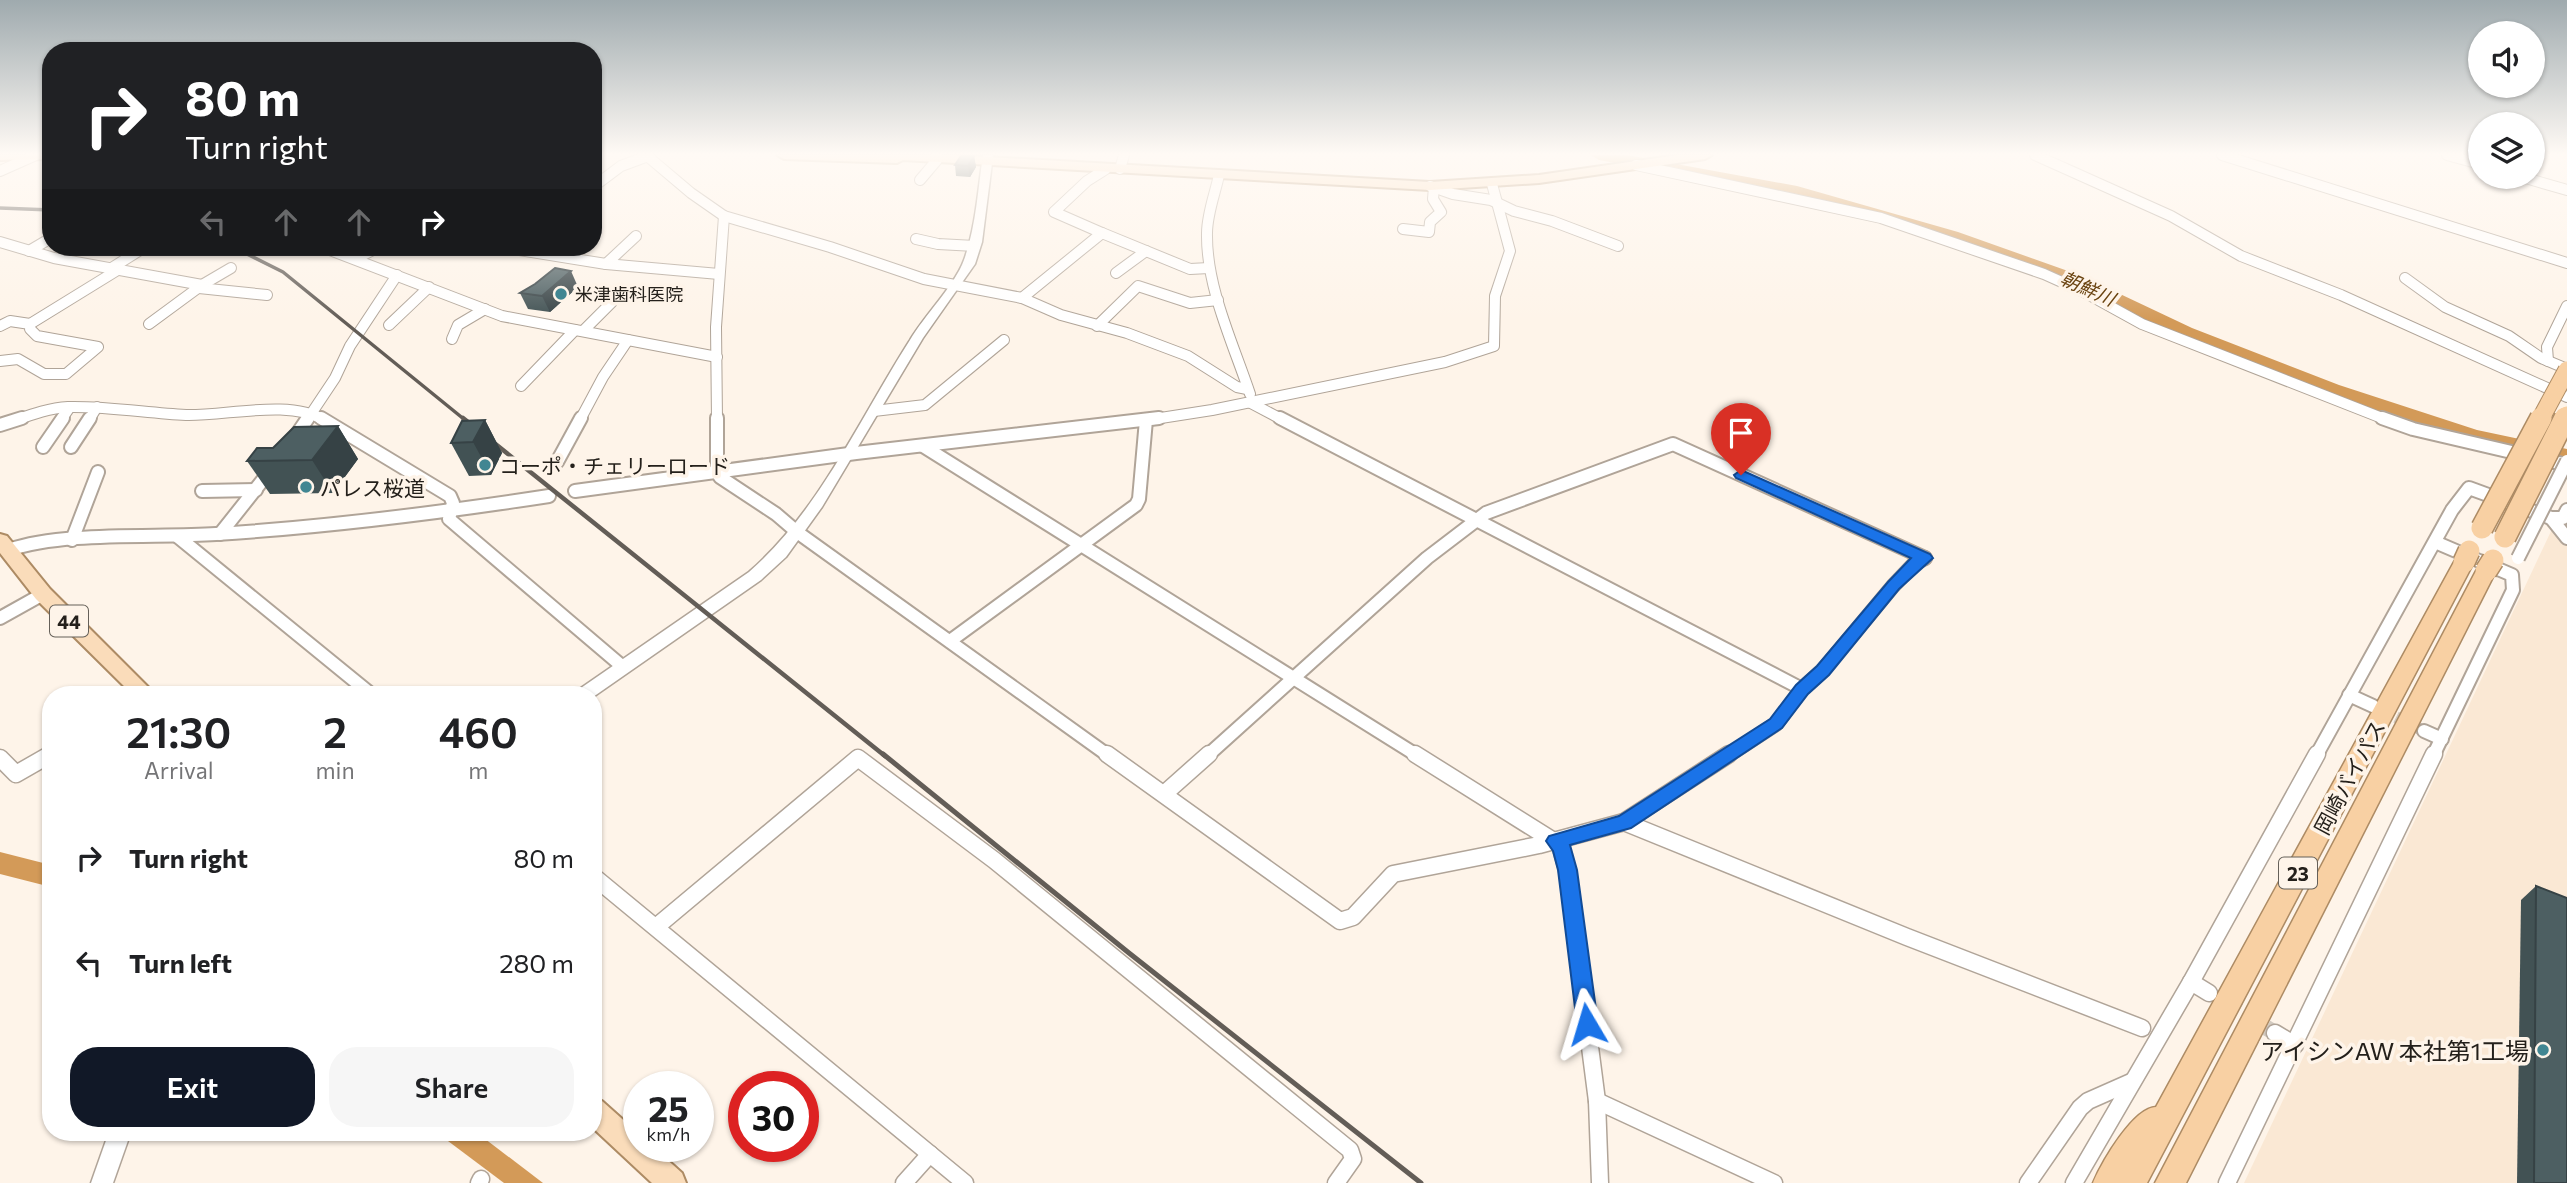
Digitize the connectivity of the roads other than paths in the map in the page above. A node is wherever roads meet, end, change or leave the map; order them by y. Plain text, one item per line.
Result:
1 (716, 210) edge
2 (980, 210) edge
3 (1056, 210) edge
4 (1211, 210) edge
5 (1440, 210) edge
6 (1501, 210) edge
7 (1513, 210) edge
8 (1845, 210) edge
9 (2158, 210) edge
10 (2398, 210) edge
11 (724, 216) junction
12 (1403, 229) dead end
13 (1102, 233) junction
14 (636, 236) dead end
15 (916, 239) dead end
16 (0, 242) edge
17 (42, 243) edge
18 (975, 246) junction
19 (1618, 246) dead end
20 (29, 251) junction
21 (1146, 251) junction
22 (42, 254) edge
23 (51, 256) edge
24 (132, 256) edge
25 (347, 256) edge
26 (361, 256) edge
27 (559, 256) edge
28 (355, 259) junction
29 (2567, 263) edge
30 (606, 264) junction
31 (231, 268) dead end
32 (1209, 268) junction
33 (113, 270) junction
34 (1116, 273) dead end
35 (719, 274) junction
36 (397, 275) junction
37 (2405, 278) dead end
38 (954, 284) junction
39 (201, 286) junction
40 (429, 286) junction
41 (267, 295) dead end
42 (1022, 298) junction
43 (1218, 300) junction
44 (612, 302) dead end
45 (2567, 306) edge
46 (485, 309) junction
47 (30, 324) junction
48 (149, 324) dead end
49 (389, 325) dead end
50 (0, 326) edge
51 (1097, 326) junction
52 (579, 331) junction
53 (452, 339) dead end
54 (628, 340) junction
55 (1004, 340) dead end
56 (717, 357) junction
57 (0, 361) edge
58 (2548, 361) junction
59 (2567, 369) edge
60 (521, 386) dead end
61 (1247, 389) junction
62 (2567, 397) edge
63 (1251, 402) junction
64 (70, 407) junction
65 (97, 407) junction
66 (874, 411) junction
67 (313, 413) junction
68 (2567, 415) edge
69 (1146, 420) junction
70 (0, 425) edge
71 (288, 446) edge
72 (923, 446) junction
73 (43, 447) dead end
74 (71, 447) dead end
75 (846, 455) junction
76 (280, 457) edge
77 (557, 462) dead end
78 (2567, 463) edge
79 (98, 471) dead end
80 (718, 472) junction
81 (256, 490) junction
82 (202, 491) dead end
83 (575, 491) dead end
84 (548, 496) dead end
85 (2567, 510) edge
86 (449, 511) junction
87 (2552, 518) junction
88 (1477, 519) junction
89 (797, 532) junction
90 (220, 534) junction
91 (177, 536) junction
92 (2567, 538) edge
93 (72, 540) junction
94 (2435, 542) junction
95 (5, 545) edge
96 (1081, 545) junction
97 (2478, 561) junction
98 (2512, 575) junction
99 (43, 594) junction
100 (0, 618) edge
101 (950, 641) junction
102 (623, 667) junction
103 (1293, 676) junction
104 (136, 686) edge
105 (361, 686) edge
106 (597, 686) edge
107 (1802, 689) junction
108 (2349, 695) junction
109 (2373, 706) tunnel mouth
110 (2424, 730) tunnel mouth
111 (2442, 739) junction
112 (0, 758) edge
113 (42, 759) edge
114 (1164, 794) junction
115 (1624, 822) junction
116 (1555, 841) junction
117 (602, 883) edge
118 (656, 927) junction
119 (2191, 982) junction
120 (2209, 993) dead end
121 (2142, 1028) dead end
122 (2275, 1033) tunnel mouth
123 (2295, 1045) junction
124 (2131, 1082) junction
125 (2178, 1093) junction
126 (1597, 1101) junction
127 (602, 1118) edge
128 (117, 1141) edge
129 (930, 1154) junction
130 (102, 1183) edge
131 (672, 1183) edge
132 (904, 1183) edge
133 (965, 1183) edge
134 (1336, 1183) edge
135 (1600, 1183) edge
136 (1774, 1183) edge
137 (2028, 1183) edge
138 (2074, 1183) edge
139 (2108, 1183) edge
140 (2131, 1183) edge
141 (2170, 1183) edge
142 (2227, 1183) edge

1 - 11 street
2 - 18 street
3 - 13 street
4 - 32 street
5 - 12 street
6 - 63 street
7 - 19 street
8 - 78 street
9 - 62 street
10 - 29 street
11 - 35 street
11 - 38 street
13 - 21 street
13 - 42 street
14 - 30 street
15 - 18 street
16 - 20 street
17 - 20 street
18 - 38 street
20 - 22 street
21 - 32 street
21 - 34 street
23 - 33 street
24 - 33 street
25 - 28 street
26 - 28 street
27 - 30 street
28 - 36 street
30 - 35 street
31 - 39 street
32 - 43 street
33 - 39 street
33 - 47 street
35 - 56 street
36 - 40 street
36 - 67 street
37 - 58 street
38 - 42 street
38 - 66 street
39 - 41 street
39 - 48 street
40 - 46 street
40 - 49 street
42 - 51 street
43 - 51 street
43 - 61 street
44 - 52 street
45 - 58 street
46 - 52 street
46 - 53 street
47 - 50 street
47 - 57 street
51 - 61 street
52 - 54 street
52 - 60 street
54 - 56 street
54 - 77 street
55 - 66 street
56 - 80 street
58 - 59 street
59 - 97 highway, 岡崎バイパス / 23, bridge
61 - 63 street
63 - 69 street
63 - 88 street
64 - 65 street
64 - 70 street
64 - 73 street
65 - 67 street
65 - 74 street
66 - 75 street
67 - 71 street
67 - 86 street
68 - 97 highway, 岡崎バイパス / 23, bridge
69 - 72 street
69 - 96 street
72 - 75 street
72 - 96 street
75 - 80 street
75 - 89 street
76 - 81 street
78 - 98 street, bridge
79 - 93 street
80 - 83 street
80 - 89 street
81 - 82 street
81 - 90 street
84 - 86 street
85 - 87 street
86 - 90 street
86 - 102 street
87 - 92 street
87 - 94 street
88 - 103 street
88 - 107 street
88 - 107 street
89 - 101 street
89 - 102 street
90 - 91 street
91 - 93 street
91 - 105 street
93 - 95 street
94 - 98 street
94 - 108 street
95 - 99 main road, 44
96 - 101 street
96 - 103 street
97 - 125 highway, 岡崎バイパス / 23
97 - 141 highway, 岡崎バイパス / 23
98 - 111 street
99 - 100 street
99 - 104 main road, 44
101 - 114 street
102 - 106 street
103 - 114 street
103 - 116 street
107 - 115 street
108 - 109 street
108 - 119 street
110 - 111 street
111 - 123 street
112 - 113 street
114 - 116 street
115 - 116 street
115 - 121 street
116 - 126 street
117 - 118 street
118 - 129 street
118 - 134 street
119 - 120 street
119 - 124 street
122 - 123 street
123 - 142 street
124 - 137 street
124 - 138 street
125 - 139 highway, 23
125 - 140 highway, 岡崎バイパス / 23
126 - 135 street
126 - 136 street
127 - 131 main road
128 - 130 street
129 - 132 street
129 - 133 street

